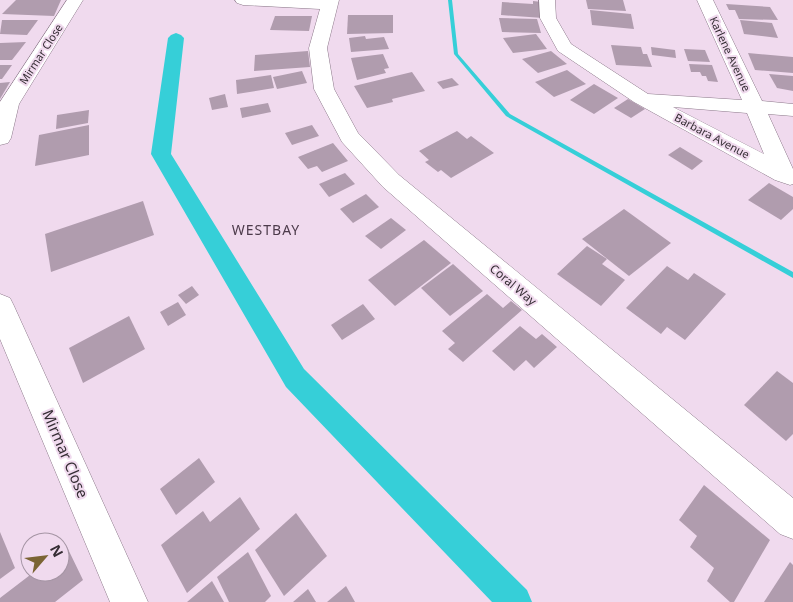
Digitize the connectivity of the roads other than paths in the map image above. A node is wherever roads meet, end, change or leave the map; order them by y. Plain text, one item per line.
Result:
1 (76, 0) edge
2 (243, 0) edge
3 (547, 0) edge
4 (704, 0) edge
5 (330, 3) edge
6 (641, 98) junction
7 (755, 107) junction
8 (793, 110) edge
9 (0, 138) edge
10 (788, 176) edge
11 (0, 306) edge
12 (793, 521) edge
13 (129, 602) edge

1 - 9 street, Mirmar Close
2 - 5 street
3 - 6 street, Barbara Avenue
4 - 7 street, Karlene Avenue
5 - 12 street, Coral Way
6 - 7 street, Barbara Avenue
6 - 10 street, Barbara Avenue
7 - 8 street, Barbara Avenue
7 - 10 street, Karlene Avenue
11 - 13 street, Mirmar Close

